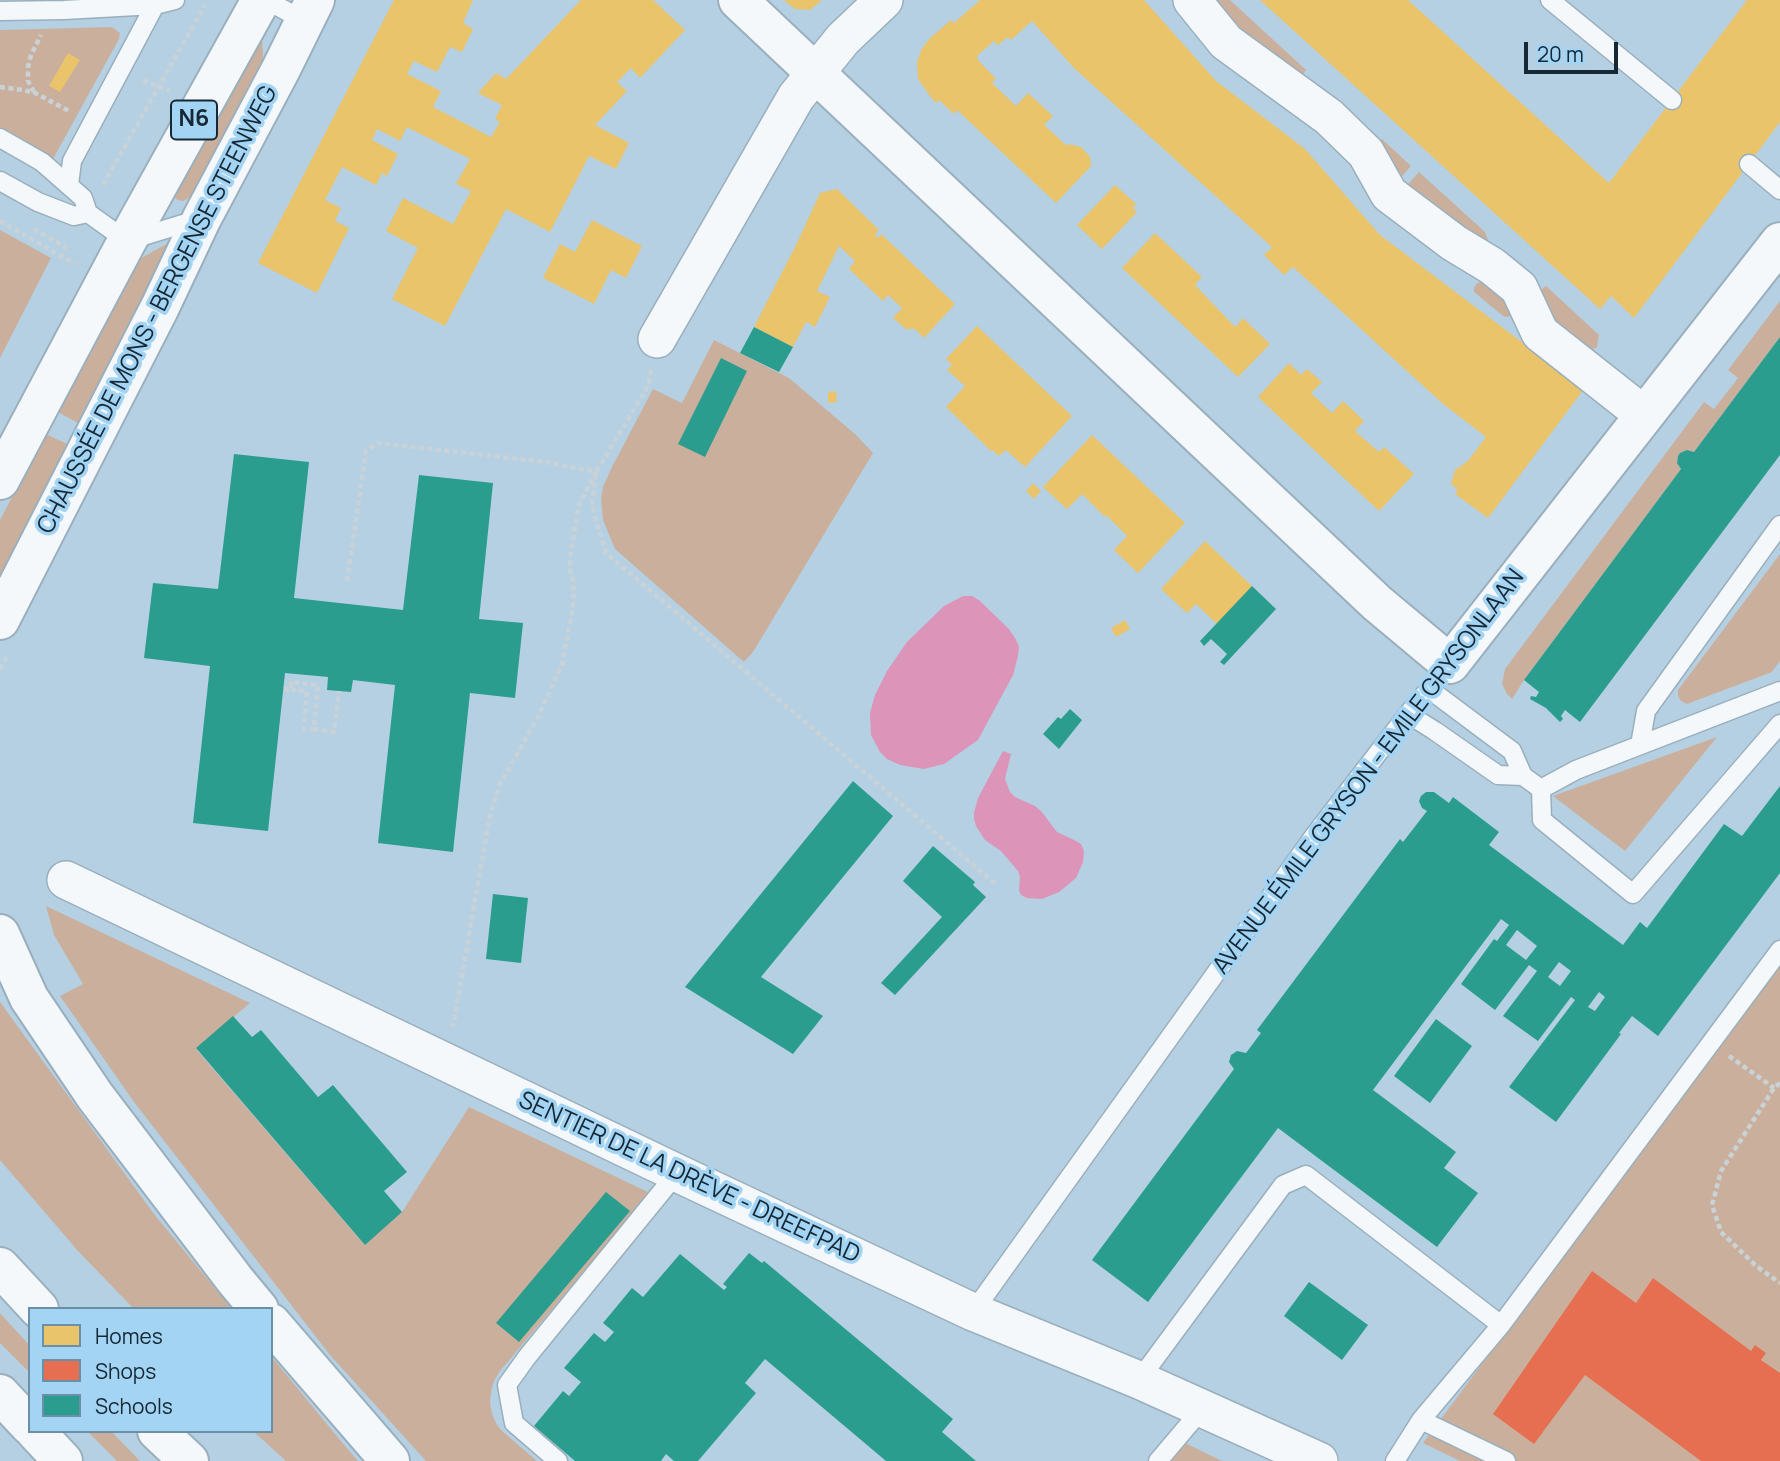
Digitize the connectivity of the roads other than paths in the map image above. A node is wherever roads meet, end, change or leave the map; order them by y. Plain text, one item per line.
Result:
1 (175, 0) edge
2 (264, 0) edge
3 (738, 0) edge
4 (884, 0) edge
5 (1192, 0) edge
6 (1550, 0) edge
7 (155, 5) junction
8 (0, 11) edge
9 (310, 11) edge
10 (815, 73) junction
11 (1672, 100) dead end
12 (0, 138) edge
13 (1749, 164) dead end
14 (0, 181) edge
15 (69, 186) junction
16 (1780, 190) edge
17 (88, 213) junction
18 (202, 218) junction
19 (127, 240) junction
20 (1780, 242) edge
21 (657, 340) dead end
22 (1644, 415) junction
23 (0, 480) edge
24 (1780, 525) edge
25 (0, 620) edge
26 (1439, 676) junction
27 (1780, 691) edge
28 (1408, 714) junction
29 (1780, 724) edge
30 (1640, 745) junction
31 (1522, 776) junction
32 (1541, 789) junction
33 (66, 880) dead end
34 (0, 934) edge
35 (1780, 950) edge
36 (677, 1173) junction
37 (0, 1267) edge
38 (37, 1307) edge
39 (257, 1307) edge
40 (973, 1312) junction
41 (1501, 1325) junction
42 (273, 1326) edge
43 (1139, 1380) junction
44 (0, 1394) edge
45 (1202, 1409) junction
46 (1421, 1420) junction
47 (28, 1424) edge
48 (37, 1433) edge
49 (159, 1433) edge
50 (63, 1461) edge
51 (189, 1461) edge
52 (390, 1461) edge
53 (558, 1461) edge
54 (1158, 1461) edge
55 (1319, 1461) edge
56 (1395, 1461) edge
57 (1506, 1461) edge

1 - 7 lane
2 - 9 lane
2 - 19 main road, N6
3 - 10 main road
4 - 10 street
5 - 22 street
6 - 11 lane
7 - 8 lane
7 - 15 lane
9 - 18 main road, CHAUSSÉE DE MONS - BERGENSE STEENWEG / N6
10 - 21 street
10 - 26 main road
12 - 15 lane
13 - 16 lane
14 - 17 lane
15 - 17 lane
17 - 19 lane
18 - 19 lane
18 - 25 main road, CHAUSSÉE DE MONS - BERGENSE STEENWEG / N6
19 - 23 main road, N6
20 - 22 main road, AVENUE ÉMILE GRYSON - EMILE GRYSONLAAN
22 - 26 main road, AVENUE ÉMILE GRYSON - EMILE GRYSONLAAN
24 - 30 lane
26 - 28 lane, AVENUE ÉMILE GRYSON - EMILE GRYSONLAAN
26 - 31 lane
27 - 30 lane
28 - 31 lane
28 - 40 lane, AVENUE ÉMILE GRYSON - EMILE GRYSONLAAN
29 - 32 lane
30 - 32 lane
31 - 32 lane
33 - 36 street, SENTIER DE LA DRÈVE - DREEFPAD
34 - 39 main road
35 - 41 lane
36 - 40 street, SENTIER DE LA DRÈVE - DREEFPAD
36 - 53 lane
37 - 38 main road
40 - 43 street, SENTIER DE LA DRÈVE - DREEFPAD
41 - 43 lane
41 - 46 lane
42 - 52 main road
43 - 45 street, SENTIER DE LA DRÈVE - DREEFPAD
44 - 47 main road
45 - 54 lane
45 - 55 street, SENTIER DE LA DRÈVE - DREEFPAD
46 - 56 lane
46 - 57 lane
48 - 50 main road
49 - 51 main road

